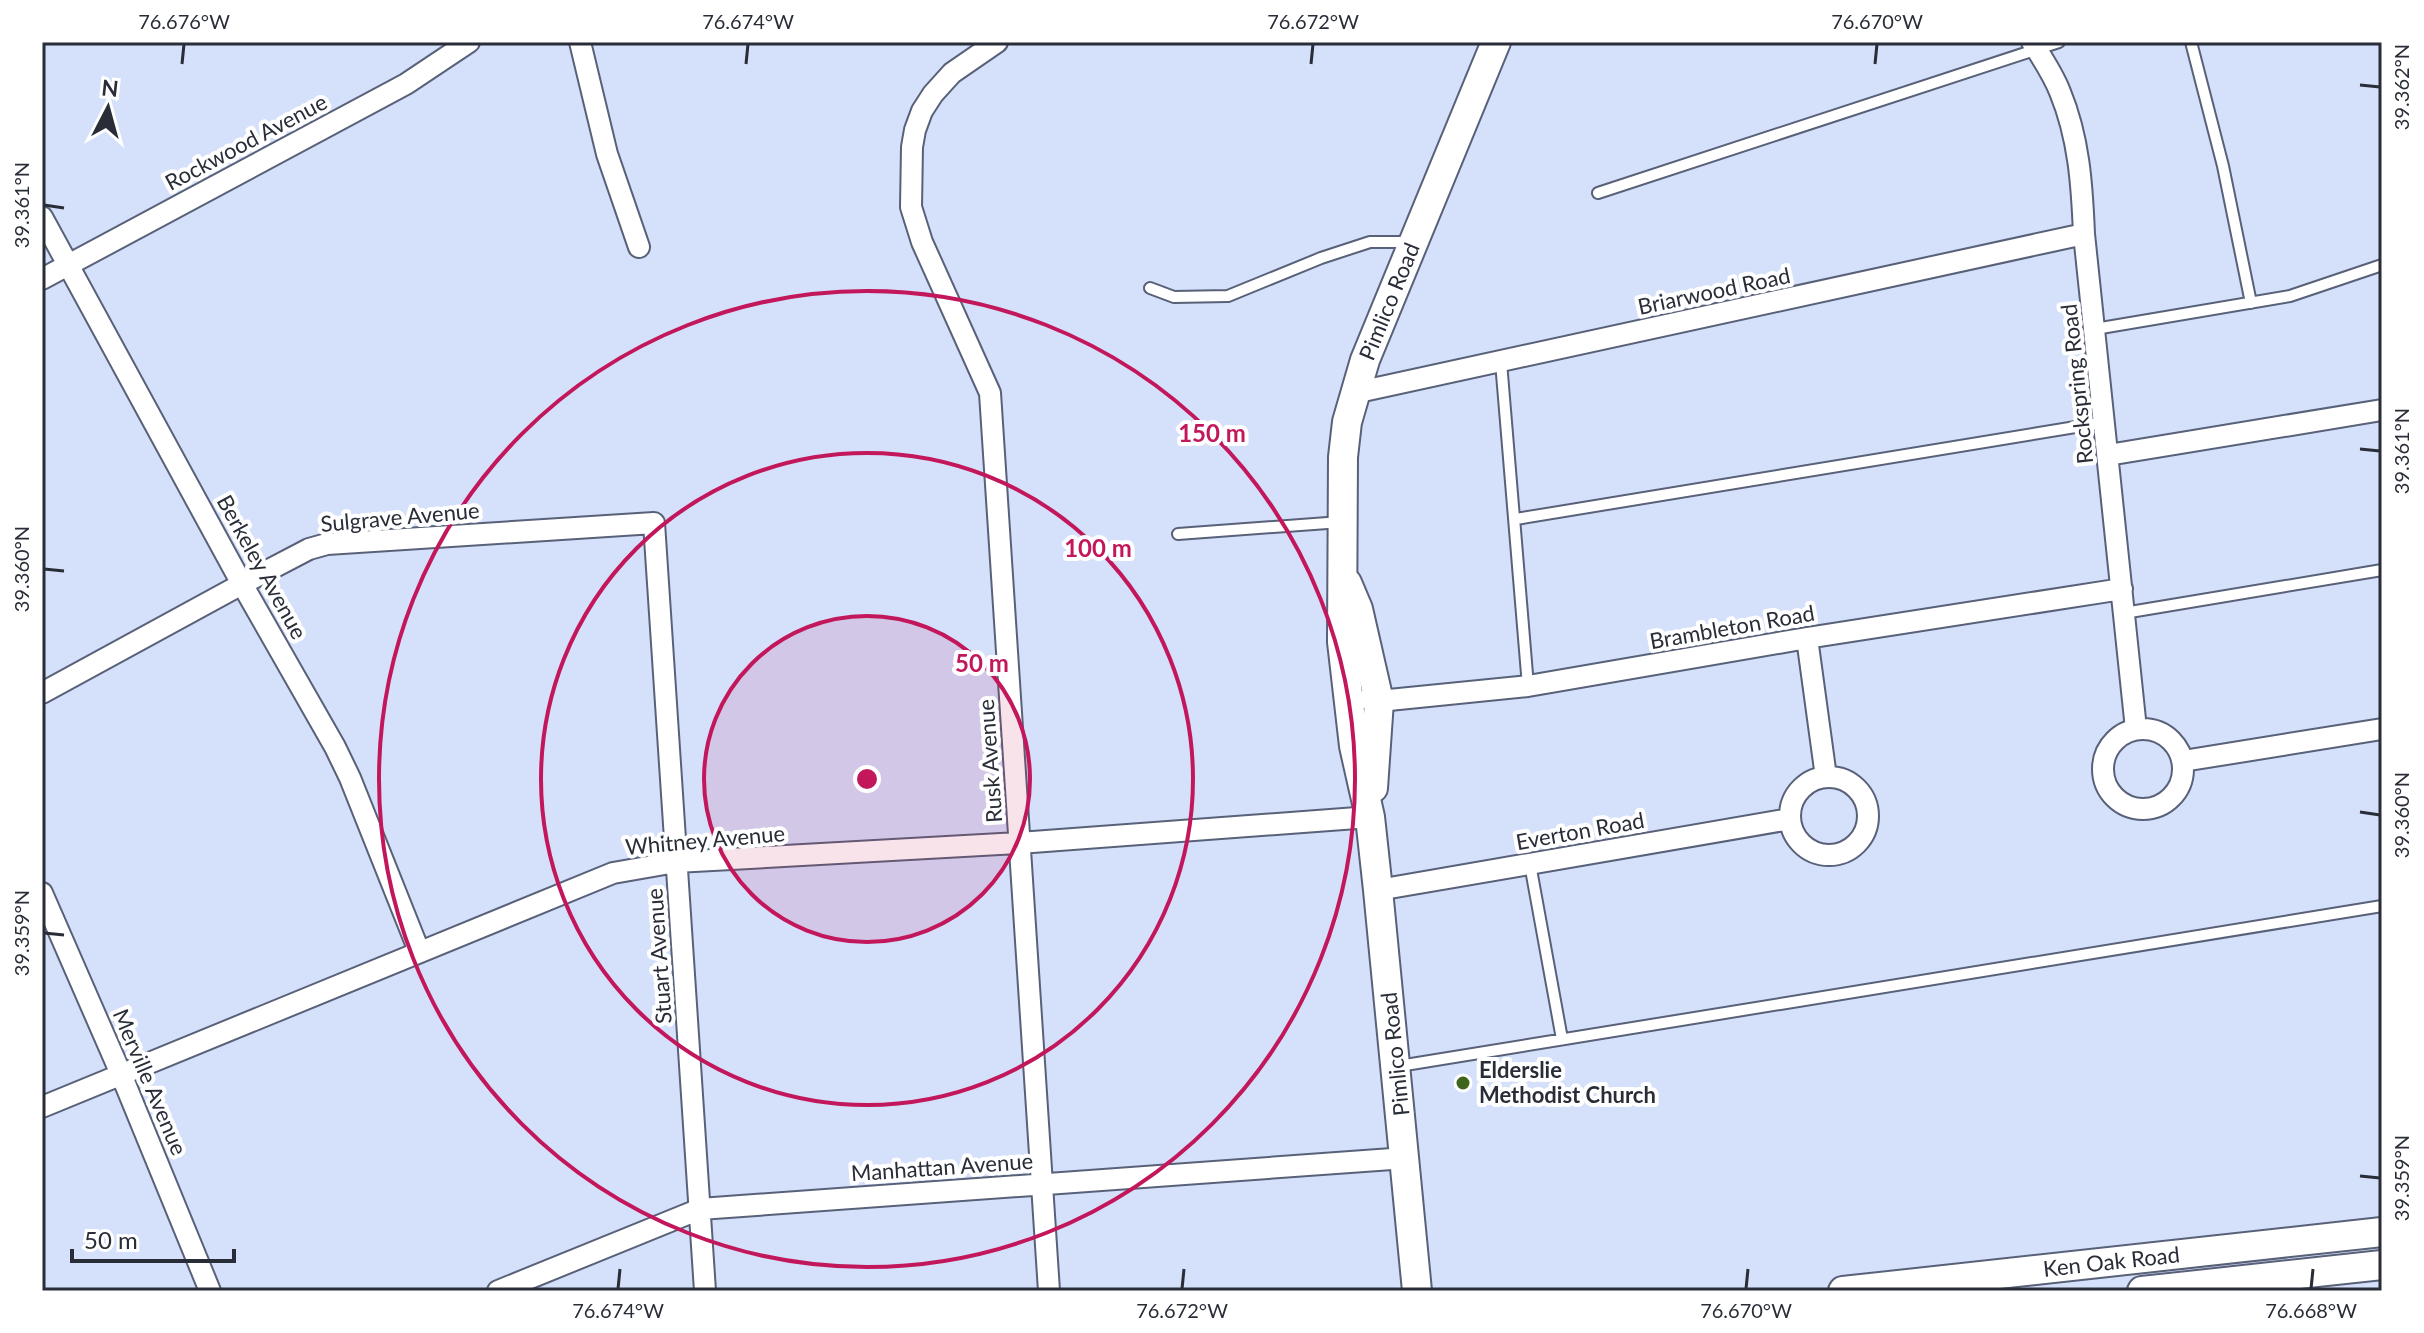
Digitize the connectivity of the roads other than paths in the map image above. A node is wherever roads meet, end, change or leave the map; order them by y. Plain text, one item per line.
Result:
1 (469, 42) edge
2 (580, 42) edge
3 (997, 42) edge
4 (1496, 42) edge
5 (2059, 42) edge
6 (2191, 42) edge
7 (2035, 46) edge
8 (1598, 193) dead end
9 (42, 217) edge
10 (2084, 234) junction
11 (1413, 242) junction
12 (639, 247) dead end
13 (68, 264) junction
14 (2382, 265) edge
15 (42, 279) edge
16 (1150, 288) dead end
17 (2251, 303) junction
18 (2095, 329) junction
19 (1501, 362) junction
20 (1354, 393) junction
21 (2382, 410) edge
22 (2106, 422) junction
23 (2108, 455) junction
24 (1516, 519) junction
25 (1343, 522) junction
26 (654, 523) joint
27 (1178, 534) dead end
28 (2382, 570) edge
29 (1344, 576) junction
30 (242, 584) junction
31 (2122, 589) junction
32 (2124, 613) junction
33 (1807, 638) junction
34 (1528, 686) junction
35 (42, 693) edge
36 (1349, 695) junction
37 (1379, 701) junction
38 (2136, 729) junction
39 (2382, 729) edge
40 (2183, 761) junction
41 (1826, 777) junction
42 (1370, 817) junction
43 (1790, 819) junction
44 (1019, 843) junction
45 (676, 862) junction
46 (1530, 864) junction
47 (1378, 890) junction
48 (42, 893) edge
49 (2382, 906) edge
50 (419, 951) junction
51 (1562, 1039) junction
52 (1397, 1066) junction
53 (121, 1074) junction
54 (42, 1107) edge
55 (1406, 1158) junction
56 (1042, 1184) junction
57 (700, 1209) junction
58 (2382, 1232) edge
59 (2382, 1265) edge
60 (210, 1291) edge
61 (498, 1291) edge
62 (705, 1291) edge
63 (1049, 1291) edge
64 (1417, 1291) edge
65 (1843, 1291) edge
66 (2142, 1291) edge

1 - 13 street, Rockwood Avenue
2 - 12 street
3 - 44 street, Rusk Avenue
4 - 11 street, Pimlico Road
5 - 7 lane
6 - 17 lane
7 - 8 lane
7 - 10 street, Rockspring Road
9 - 13 street, Berkeley Avenue
10 - 18 street, Rockspring Road
10 - 19 street, Briarwood Road
11 - 16 lane
11 - 20 street, Pimlico Road
13 - 15 street, Rockwood Avenue
13 - 30 street, Berkeley Avenue
14 - 17 lane
17 - 18 lane
18 - 22 street, Rockspring Road
19 - 20 street, Briarwood Road
19 - 24 lane
20 - 25 street, Pimlico Road
21 - 23 street
22 - 23 street, Rockspring Road
22 - 24 lane
23 - 31 street, Rockspring Road
24 - 34 lane
25 - 27 lane
25 - 29 street, Pimlico Road
26 - 30 street, Sulgrave Avenue
26 - 45 street, Stuart Avenue
28 - 32 lane
29 - 36 street, Pimlico Road
29 - 37 street, Pimlico Road
30 - 35 street, Sulgrave Avenue
30 - 50 street, Berkeley Avenue
31 - 32 street, Rockspring Road
31 - 33 street, Brambleton Road
32 - 38 street, Rockspring Road
33 - 34 street, Brambleton Road
33 - 41 street
34 - 37 street, Brambleton Road
36 - 37 street, Brambleton Road
36 - 42 street, Pimlico Road
37 - 42 street, Pimlico Road
38 - 40 street
38 - 40 street
39 - 40 street
41 - 43 street
41 - 43 street
42 - 44 street, Whitney Avenue
42 - 47 street, Pimlico Road
43 - 46 street, Everton Road
44 - 45 street, Whitney Avenue
44 - 56 street, Rusk Avenue
45 - 50 street, Whitney Avenue
45 - 57 street, Stuart Avenue
46 - 47 street, Everton Road
46 - 51 lane
47 - 52 street, Pimlico Road
48 - 53 street, Merville Avenue
49 - 51 lane
50 - 53 street, Whitney Avenue
51 - 52 lane
52 - 55 street, Pimlico Road
53 - 54 street, Whitney Avenue
53 - 60 street, Merville Avenue
55 - 56 street, Manhattan Avenue
55 - 64 street, Pimlico Road
56 - 57 street, Manhattan Avenue
56 - 63 street, Rusk Avenue
57 - 61 street, Manhattan Avenue
57 - 62 street, Stuart Avenue
58 - 65 street, Ken Oak Road
59 - 66 street, Ken Oak Road

